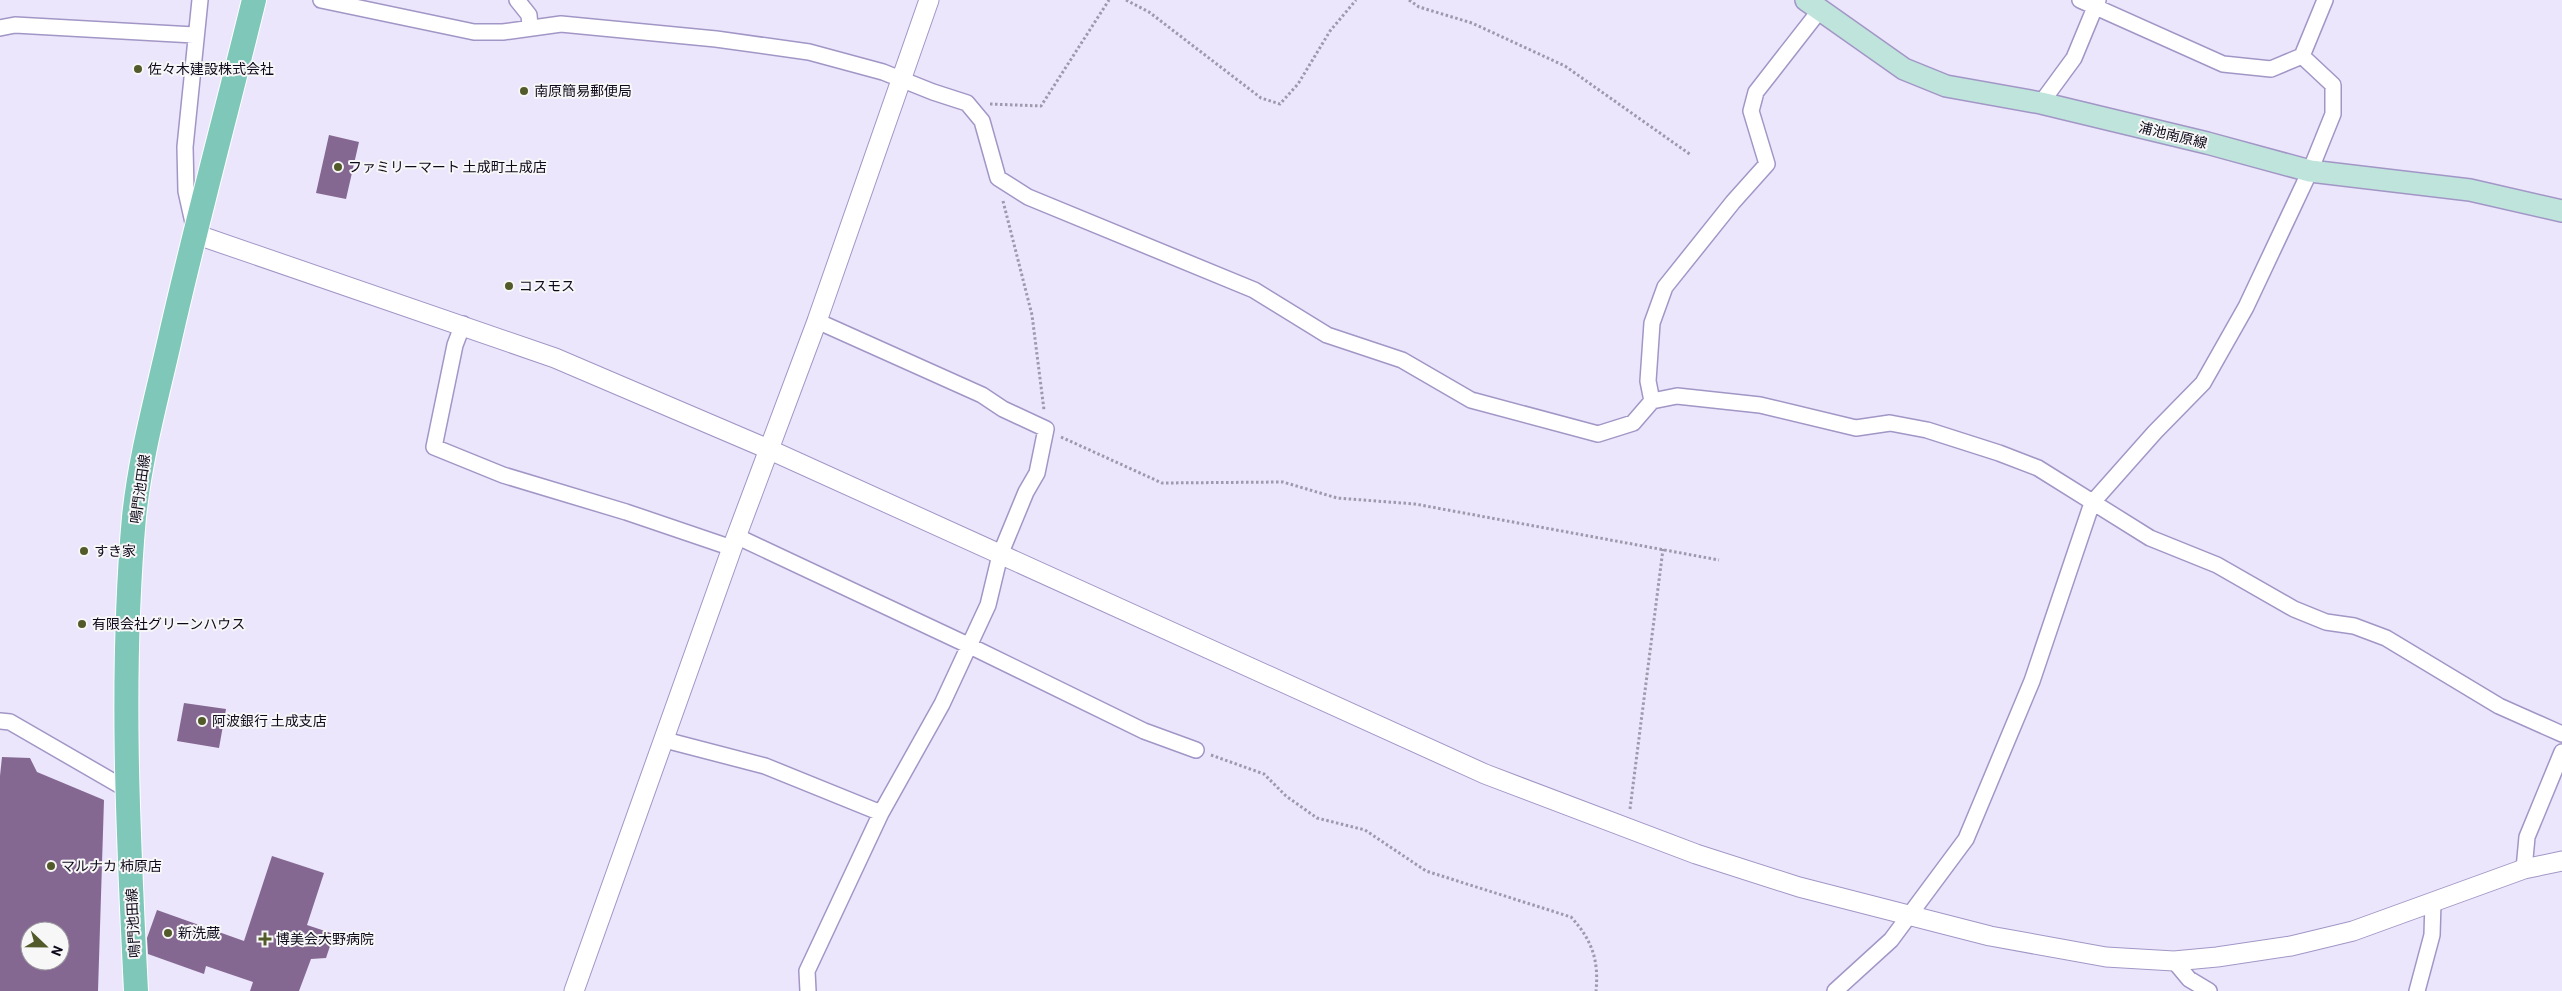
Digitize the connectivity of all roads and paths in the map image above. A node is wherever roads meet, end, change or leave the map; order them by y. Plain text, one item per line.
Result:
1 (200, 0) edge
2 (254, 0) edge
3 (321, 0) edge
4 (517, 0) edge
5 (929, 0) edge
6 (1109, 0) edge
7 (1126, 0) edge
8 (1356, 0) edge
9 (1409, 0) edge
10 (2080, 0) edge
11 (2325, 0) edge
12 (2097, 4) edge
13 (1813, 5) edge
14 (530, 26) junction
15 (0, 28) edge
16 (194, 35) junction
17 (2302, 56) junction
18 (900, 79) junction
19 (967, 103) junction
20 (2041, 103) junction
21 (1691, 154) dead end
22 (2310, 171) junction
23 (998, 178) junction
24 (2562, 211) edge
25 (195, 234) junction
26 (816, 321) junction
27 (463, 324) junction
28 (1652, 401) junction
29 (1046, 429) junction
30 (768, 449) junction
31 (2092, 503) junction
32 (734, 542) junction
33 (1663, 549) junction
34 (1000, 555) junction
35 (1719, 560) dead end
36 (970, 646) junction
37 (0, 721) edge
38 (2562, 734) edge
39 (665, 740) junction
40 (1196, 750) joint
41 (2562, 752) edge
42 (126, 789) junction
43 (881, 813) junction
44 (1628, 830) junction
45 (2562, 861) edge
46 (2524, 869) junction
47 (2433, 902) junction
48 (1910, 916) junction
49 (2174, 961) junction
50 (136, 991) edge
51 (574, 991) edge
52 (808, 991) edge
53 (1596, 991) edge
54 (1835, 991) edge
55 (2209, 991) edge
56 (2417, 991) edge

1 - 16 street
2 - 25 main road, 鳴門池田線
3 - 14 street
4 - 14 street
5 - 18 street
6 - 19 path
7 - 8 path
9 - 21 path
10 - 12 street
11 - 17 street
12 - 17 street
12 - 20 street
13 - 20 main road, 浦池南原線
13 - 28 street
14 - 18 street
15 - 16 street
16 - 25 street
17 - 22 street
18 - 19 street
18 - 26 street
19 - 23 street
20 - 22 main road, 浦池南原線
22 - 24 main road, 浦池南原線
22 - 31 street
23 - 28 street
23 - 29 path
25 - 27 street
25 - 42 main road, 鳴門池田線
26 - 29 street
26 - 30 street
27 - 30 street
27 - 32 street
28 - 31 street
29 - 33 path
29 - 34 street
30 - 32 street
30 - 34 street
31 - 38 street
31 - 48 street
32 - 36 street
32 - 39 street
33 - 35 path
33 - 44 path
34 - 36 street
34 - 44 street
36 - 40 street
36 - 43 street
37 - 42 street
39 - 43 street
39 - 51 street
40 - 53 path
41 - 46 street
42 - 50 main road, 鳴門池田線
43 - 52 street
44 - 48 street
45 - 46 street
46 - 47 street
47 - 49 street
47 - 56 street
48 - 49 street
48 - 54 street
49 - 55 street

